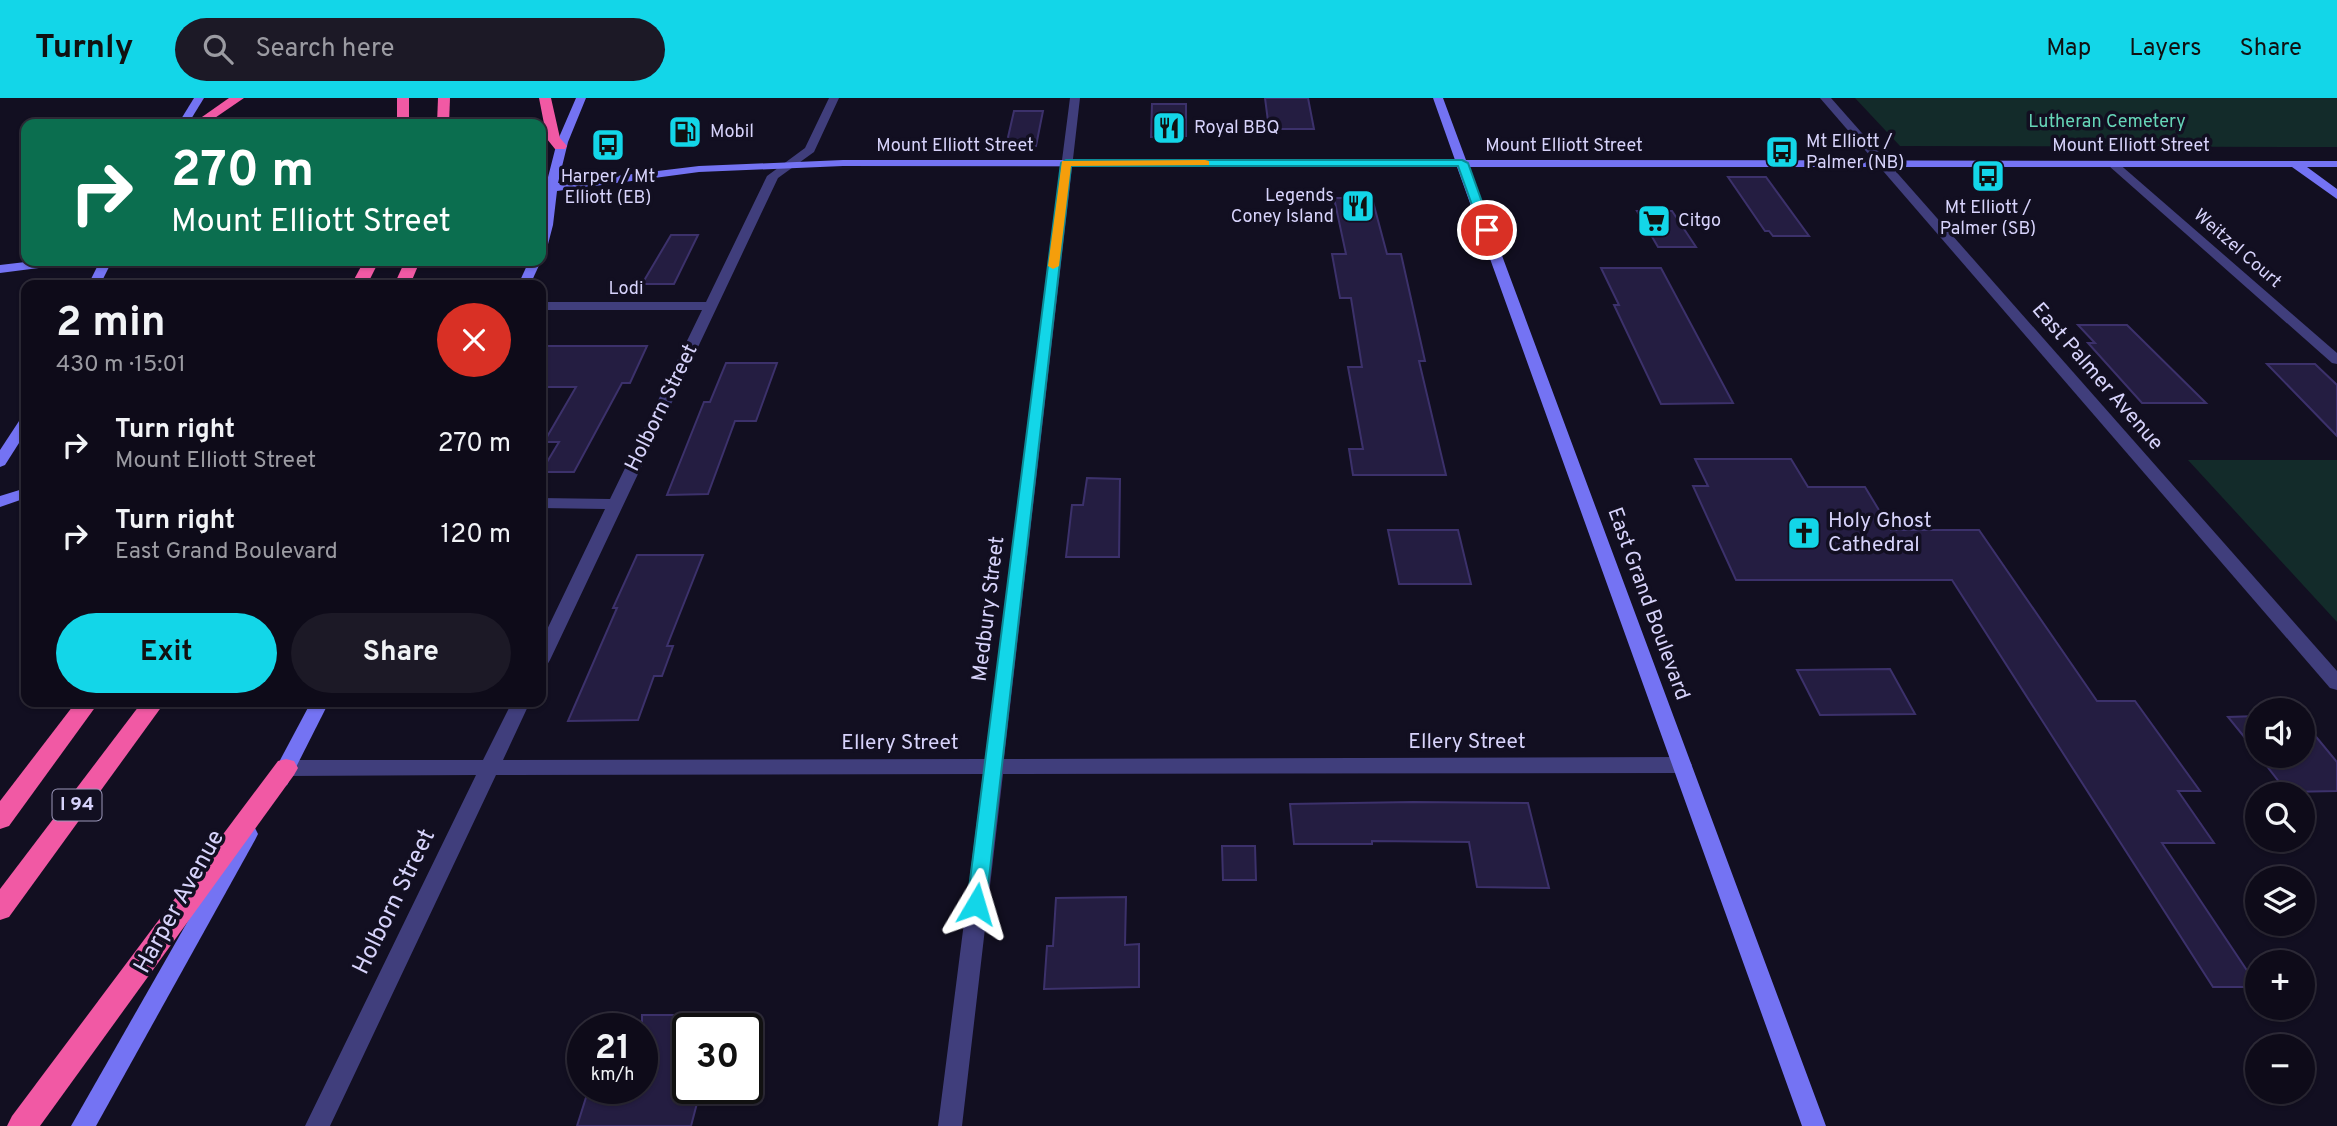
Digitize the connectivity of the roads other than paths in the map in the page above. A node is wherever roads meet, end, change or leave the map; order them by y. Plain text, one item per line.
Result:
1 (200, 98) edge
2 (238, 98) edge
3 (403, 98) edge
4 (444, 98) edge
5 (544, 98) edge
6 (581, 98) edge
7 (834, 98) edge
8 (1075, 98) edge
9 (1438, 98) edge
10 (1825, 98) edge
11 (186, 119) edge
12 (206, 119) edge
13 (403, 119) edge
14 (443, 119) edge
15 (560, 146) junction
16 (1066, 163) junction
17 (1462, 163) junction
18 (791, 164) junction
19 (1883, 164) junction
20 (2113, 164) junction
21 (2295, 164) junction
22 (2337, 164) edge
23 (546, 189) edge
24 (2337, 195) edge
25 (546, 236) edge
26 (23, 266) edge
27 (0, 269) edge
28 (546, 306) edge
29 (710, 306) junction
30 (2337, 360) edge
31 (21, 429) edge
32 (0, 462) edge
33 (21, 495) edge
34 (0, 502) edge
35 (546, 503) edge
36 (616, 503) junction
37 (546, 650) edge
38 (2337, 683) edge
39 (84, 707) edge
40 (150, 707) edge
41 (317, 707) edge
42 (519, 707) edge
43 (1682, 765) junction
44 (993, 766) junction
45 (489, 767) junction
46 (286, 768) junction
47 (0, 819) edge
48 (0, 909) edge
49 (22, 1126) edge
50 (83, 1126) edge
51 (317, 1126) edge
52 (950, 1126) edge
53 (1814, 1126) edge

1 - 11 main road
2 - 12 highway
3 - 13 highway
4 - 14 highway
5 - 15 highway
6 - 15 main road
7 - 18 street, Holborn Street
8 - 16 street, Medbury Street
9 - 17 main road, East Grand Boulevard
10 - 19 street, East Palmer Avenue
15 - 23 main road
16 - 17 main road, Mount Elliott Street
16 - 18 main road, Mount Elliott Street
16 - 44 street, Medbury Street
17 - 19 main road, Mount Elliott Street
17 - 43 main road, East Grand Boulevard
18 - 23 main road, Mount Elliott Street
18 - 29 street, Holborn Street
19 - 20 main road, Mount Elliott Street
19 - 38 street, East Palmer Avenue
20 - 21 main road, Mount Elliott Street
20 - 30 street, Weitzel Court
21 - 22 main road, Mount Elliott Street
21 - 24 main road
23 - 25 main road
26 - 27 main road
28 - 29 street, Lodi
29 - 36 street, Holborn Street
31 - 32 main road
33 - 34 main road
35 - 36 street
36 - 37 street, Holborn Street
39 - 47 highway, I 94
40 - 48 highway, I 94
41 - 46 main road, Harper Avenue
42 - 45 street, Holborn Street
43 - 44 street, Ellery Street
43 - 53 main road, East Grand Boulevard
44 - 45 street, Ellery Street
44 - 52 street, Medbury Street
45 - 46 street, Ellery Street
45 - 51 street, Holborn Street
46 - 49 highway
46 - 50 main road, Harper Avenue

